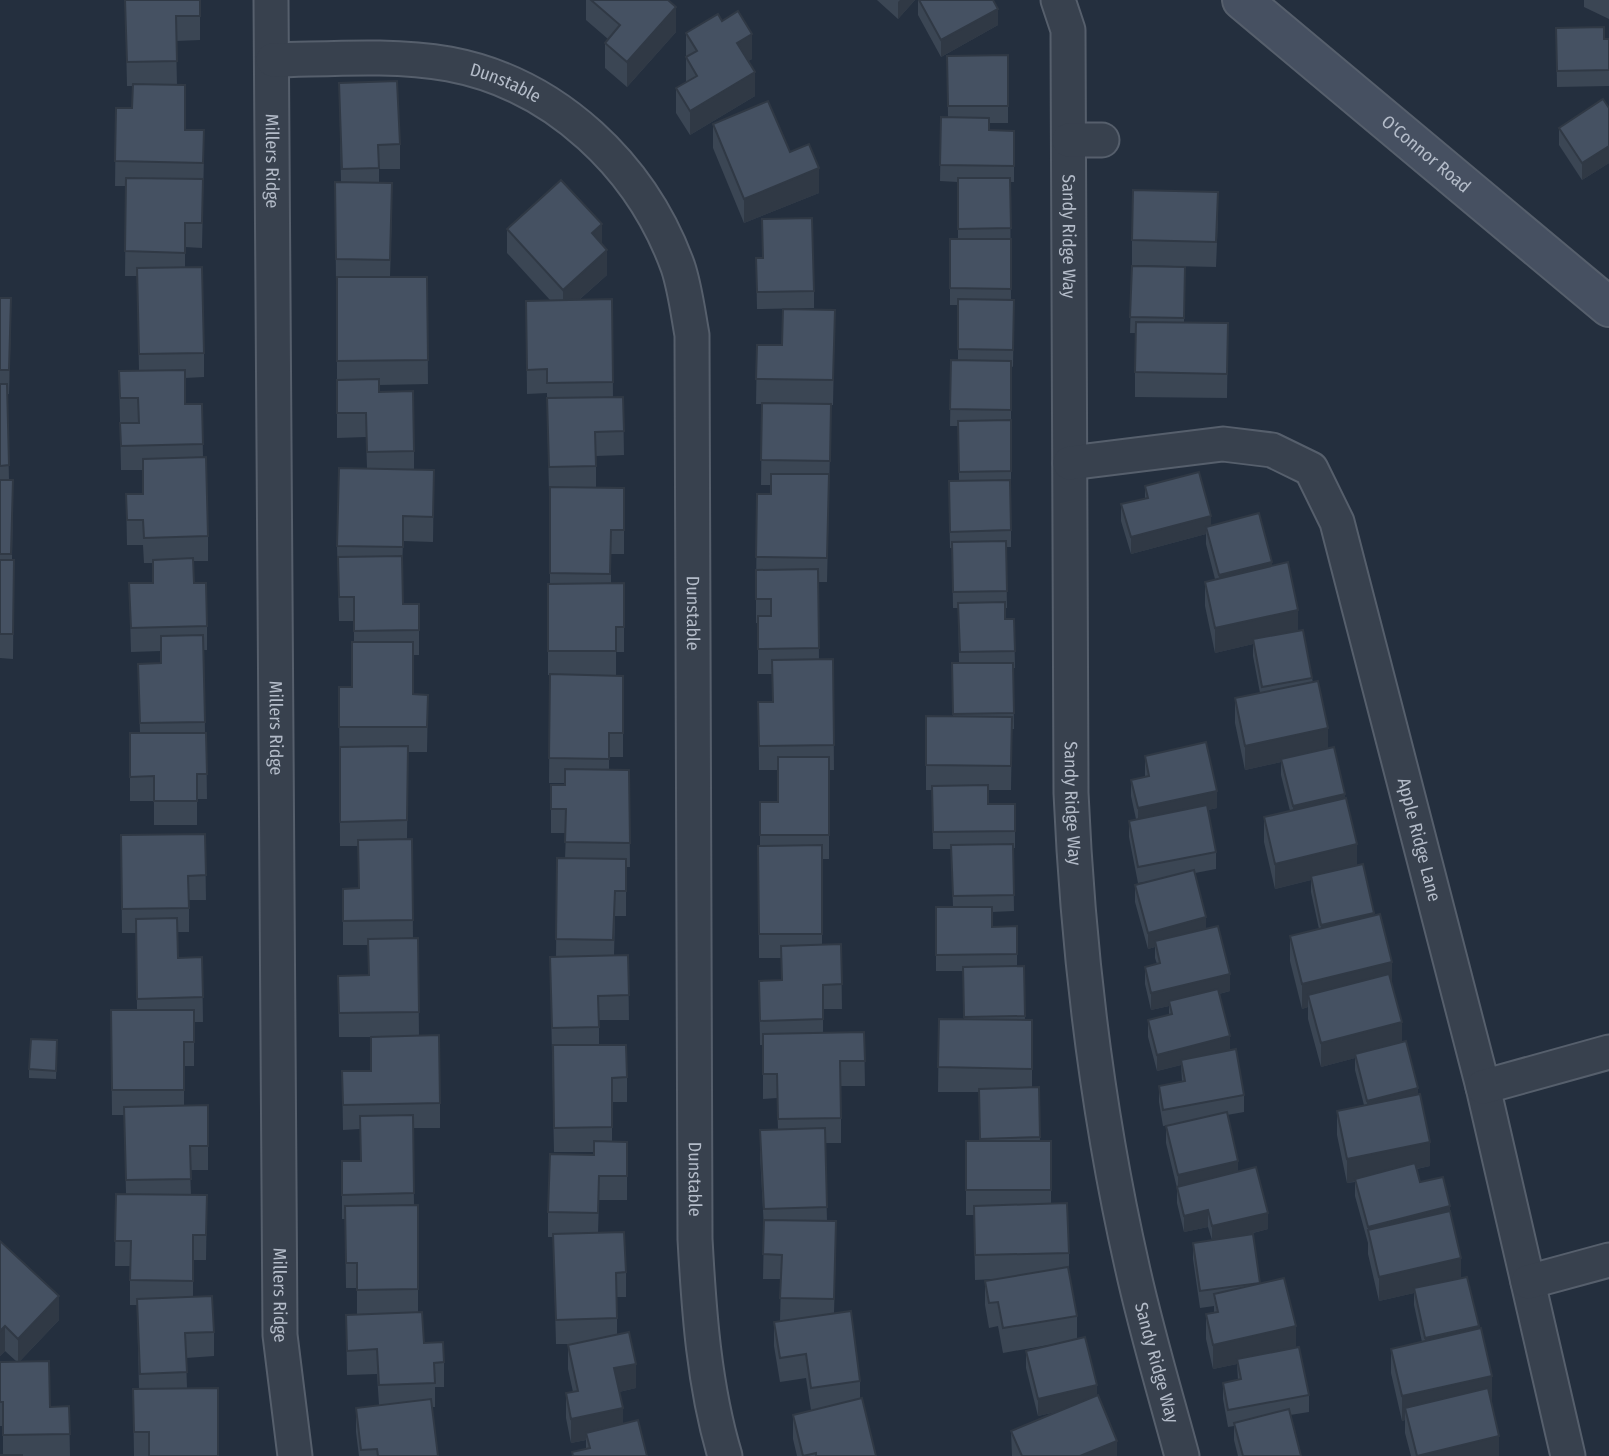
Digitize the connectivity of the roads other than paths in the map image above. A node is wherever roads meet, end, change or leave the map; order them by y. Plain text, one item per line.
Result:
1 (271, 0) edge
2 (1058, 0) edge
3 (1242, 0) edge
4 (273, 60) junction
5 (1069, 140) junction
6 (1102, 140) dead end
7 (1609, 307) edge
8 (1070, 463) junction
9 (1609, 1052) edge
10 (1483, 1087) junction
11 (1609, 1260) edge
12 (1528, 1282) junction
13 (295, 1456) edge
14 (725, 1456) edge
15 (1182, 1456) edge
16 (1568, 1456) edge

1 - 4 street, Millers Ridge
2 - 5 street, Sandy Ridge Way
3 - 7 main road, O'Connor Road
4 - 13 street, Millers Ridge
4 - 14 street, Dunstable
5 - 6 street
5 - 8 street, Sandy Ridge Way
8 - 10 street, Apple Ridge Lane
8 - 15 street, Sandy Ridge Way
9 - 10 street
10 - 12 street, Apple Ridge Lane
11 - 12 street
12 - 16 street, Apple Ridge Lane

